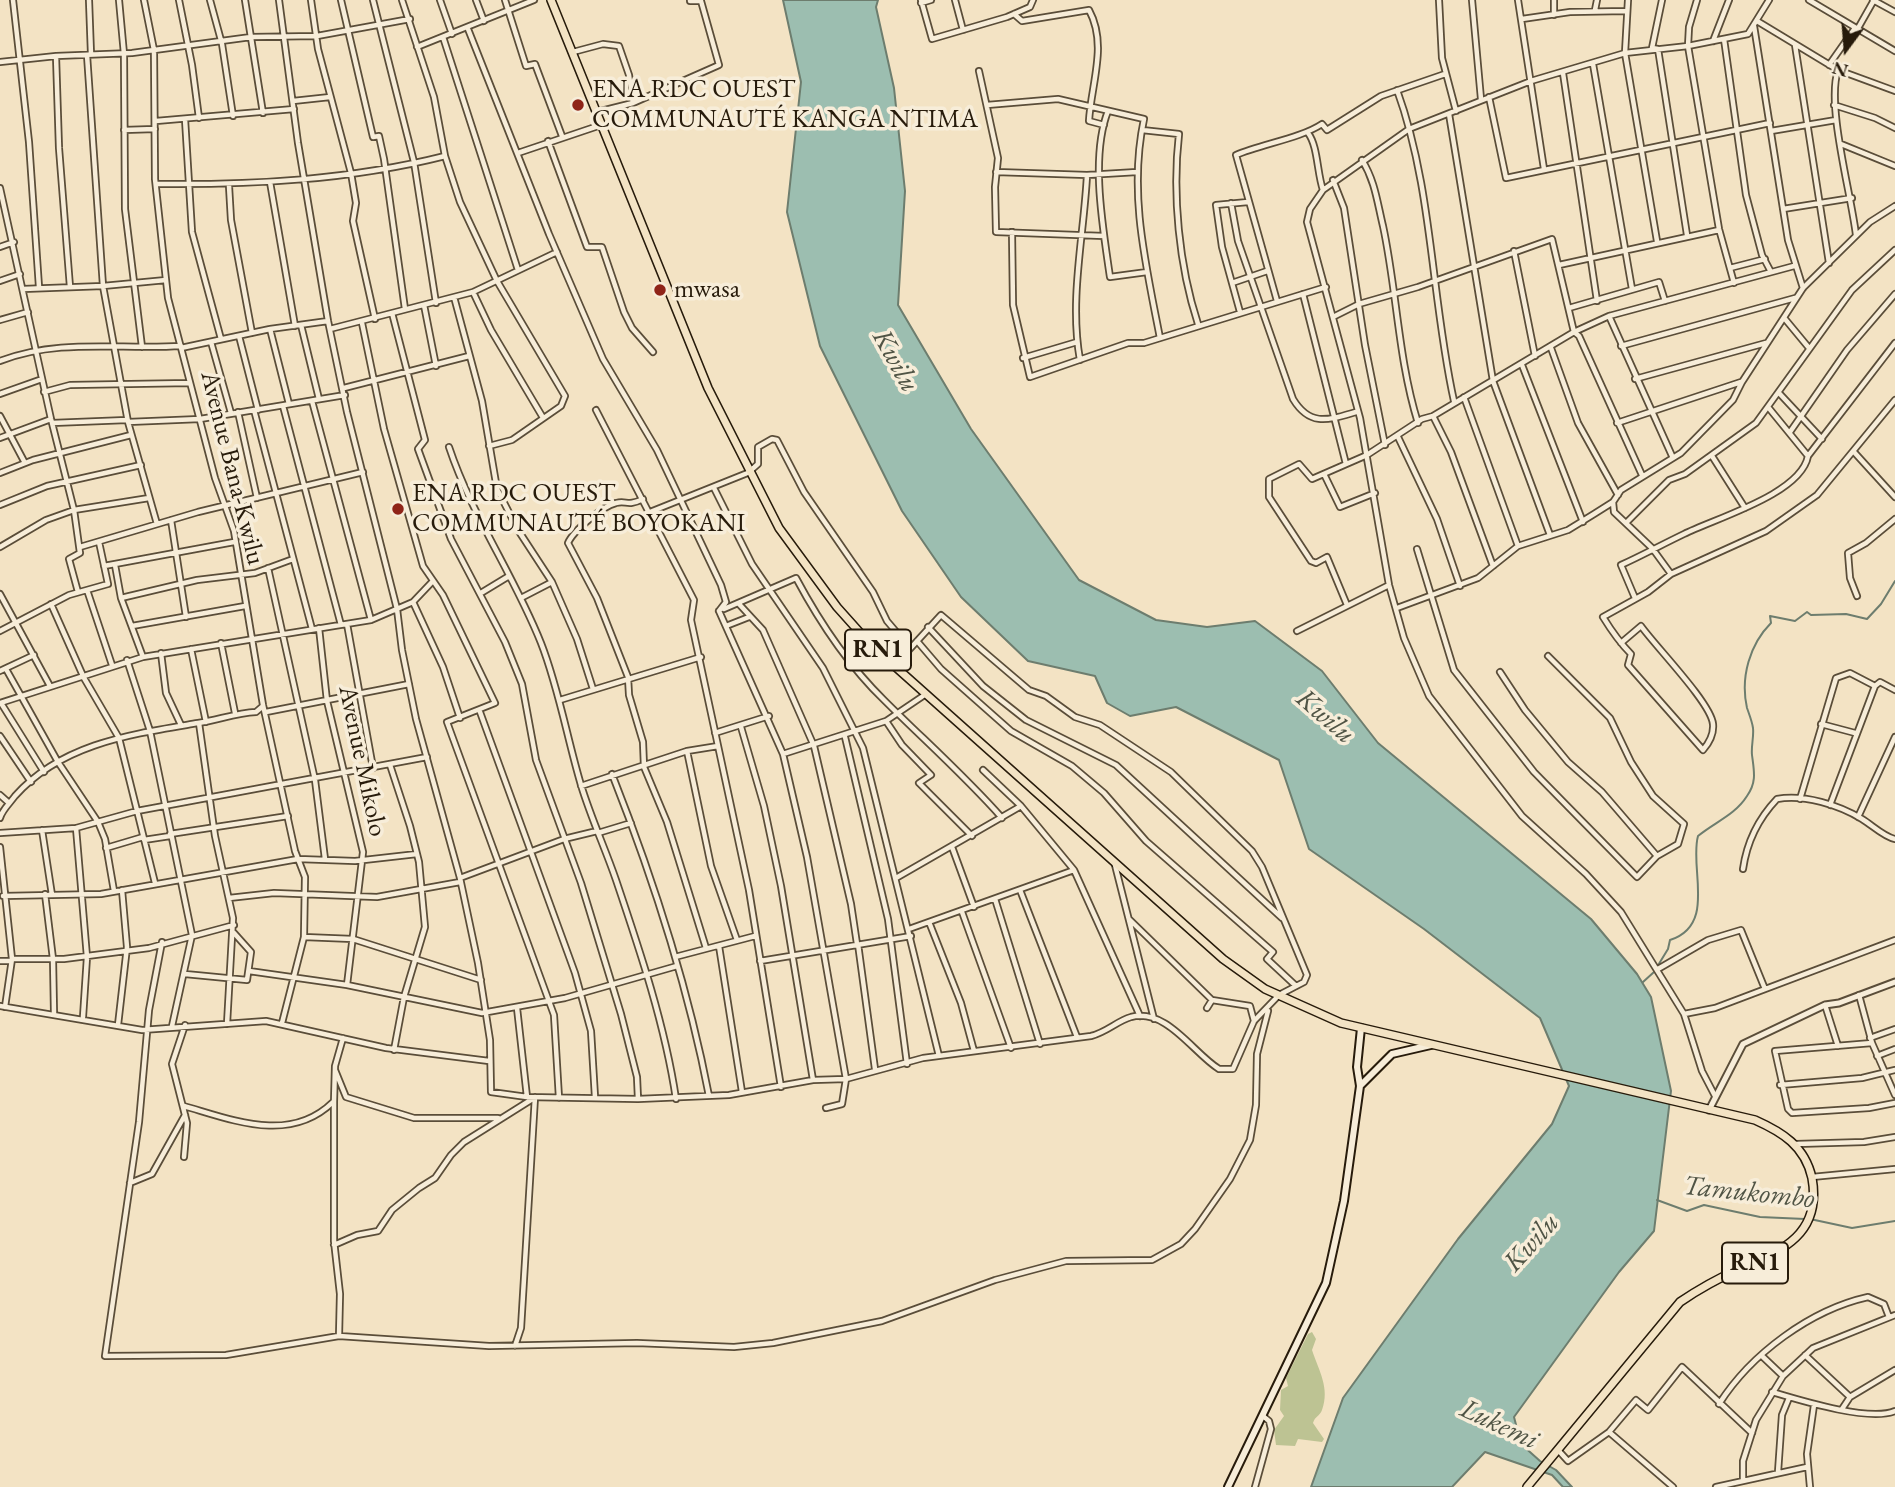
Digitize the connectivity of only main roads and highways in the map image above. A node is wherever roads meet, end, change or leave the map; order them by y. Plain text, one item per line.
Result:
1 (551, 0) edge
2 (1361, 1028) junction
3 (1432, 1045) junction
4 (1360, 1086) junction
5 (1228, 1487) edge
6 (1527, 1487) edge

1 - 2 highway, RN1
2 - 3 highway, RN1
2 - 4 main road
3 - 4 main road
3 - 6 highway, RN1
4 - 5 main road

